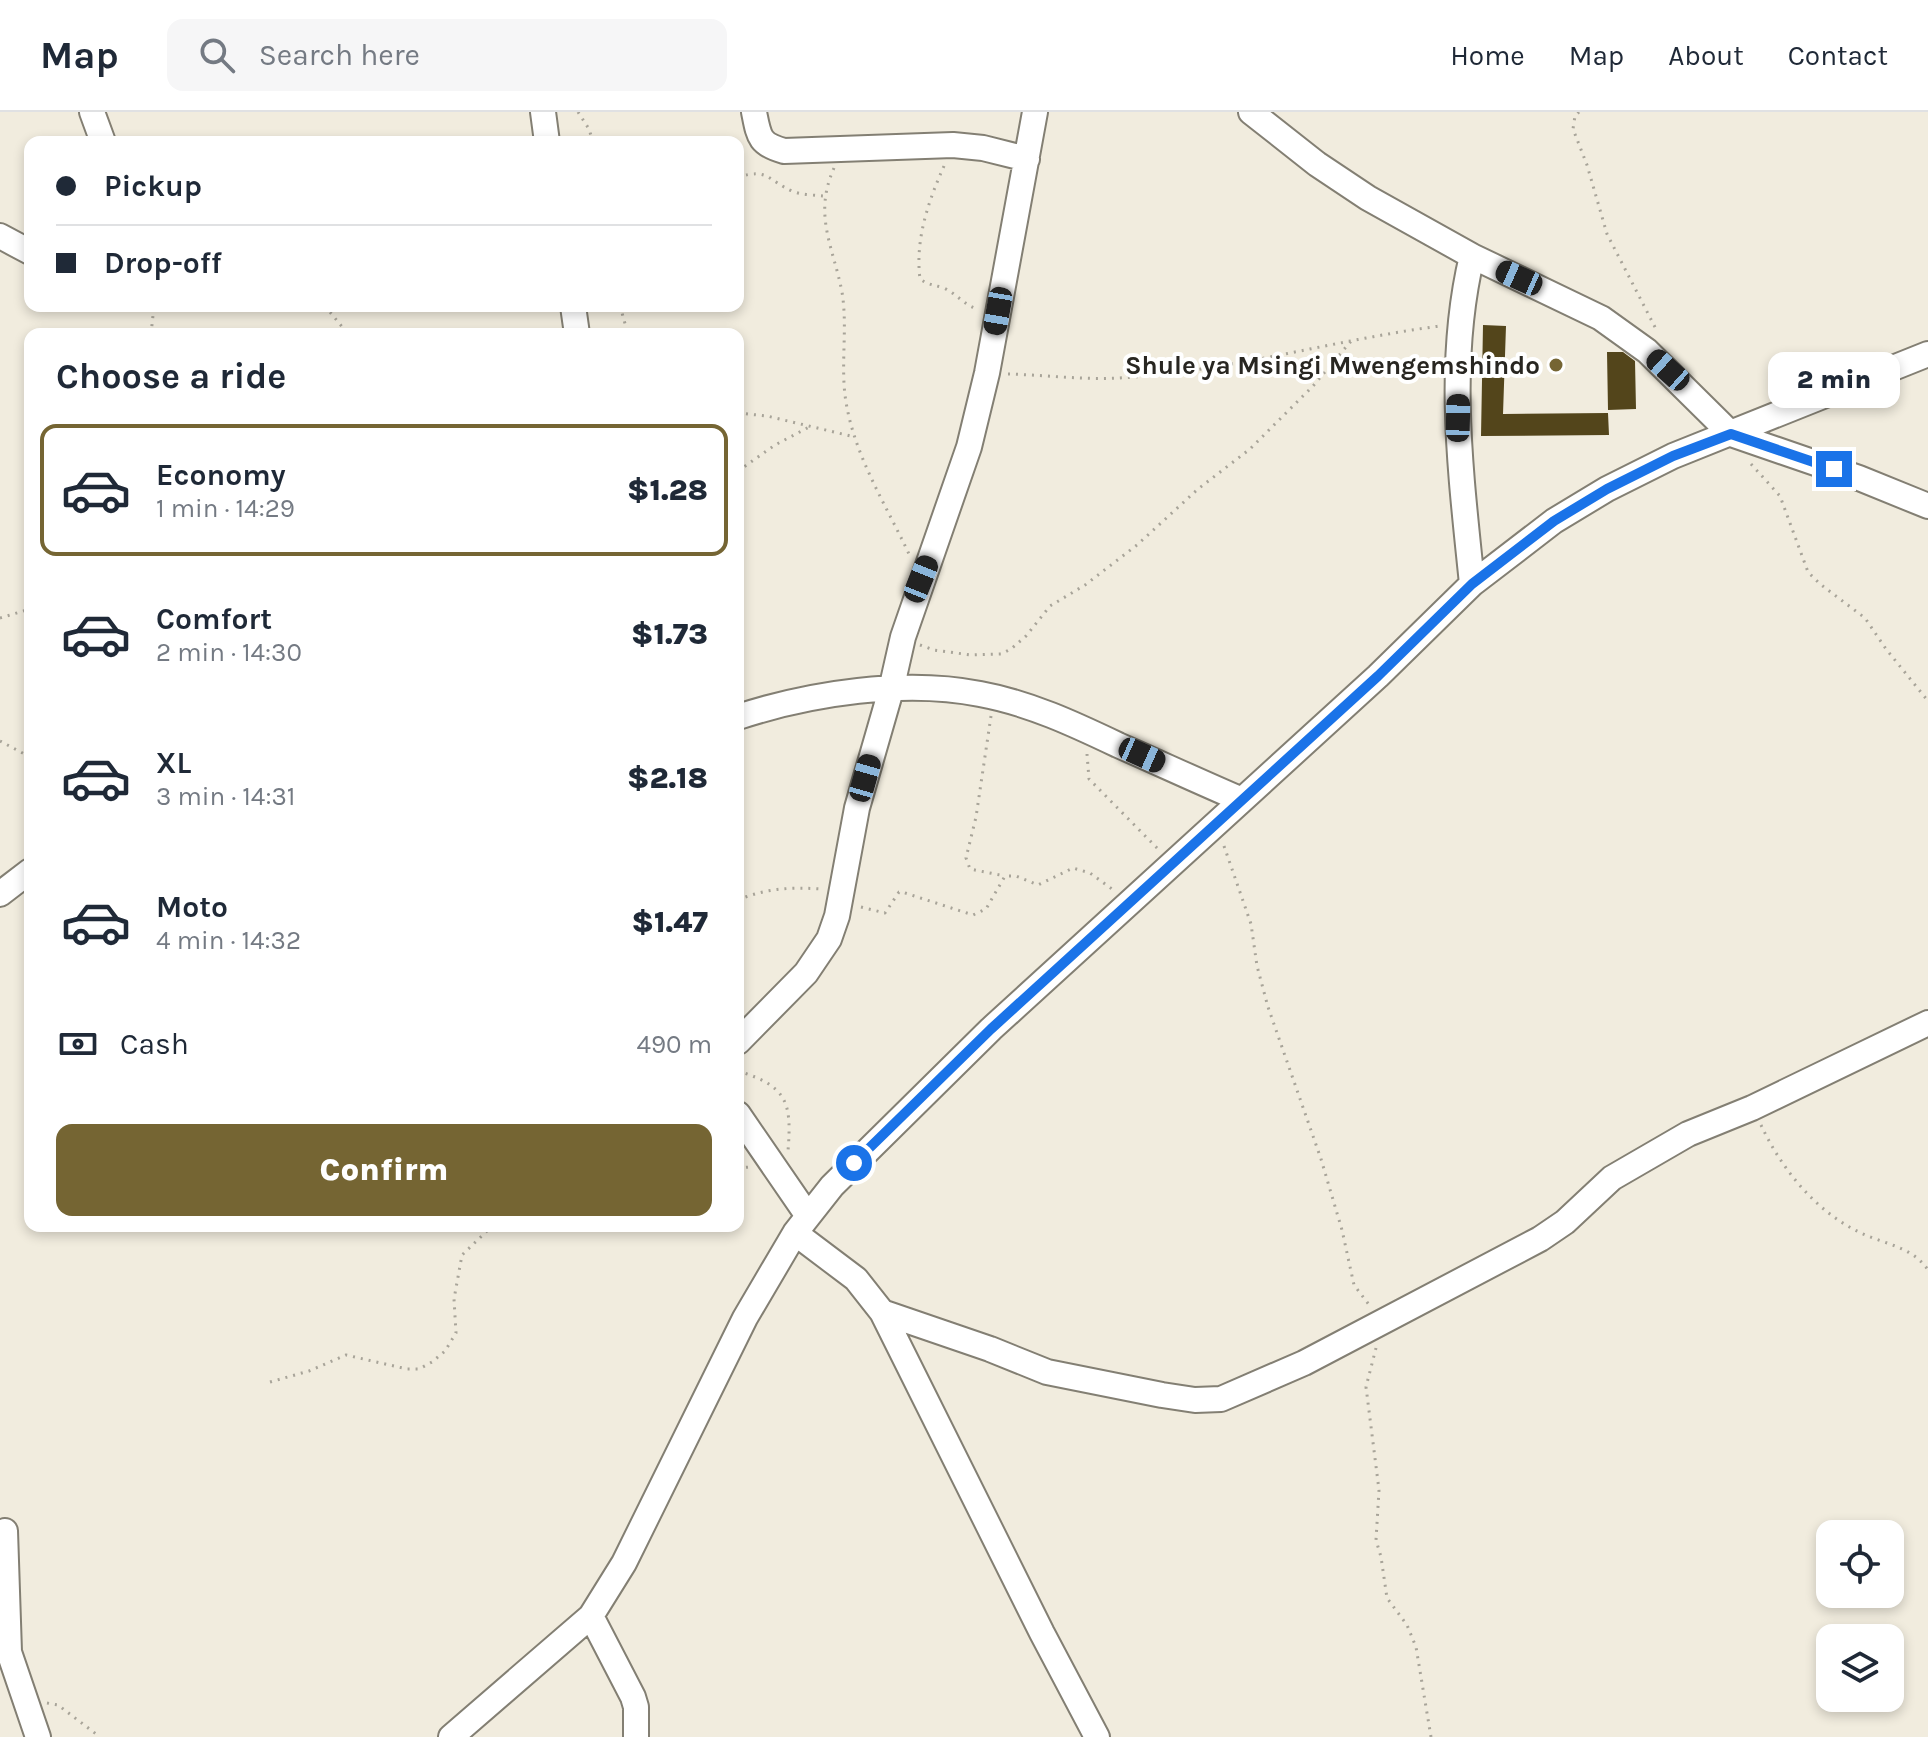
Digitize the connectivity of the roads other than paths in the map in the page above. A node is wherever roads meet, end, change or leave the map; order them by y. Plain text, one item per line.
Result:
1 (92, 112) edge
2 (543, 112) edge
3 (754, 112) edge
4 (1035, 112) edge
5 (1251, 112) edge
6 (101, 136) edge
7 (546, 136) edge
8 (1027, 159) junction
9 (0, 236) edge
10 (24, 249) edge
11 (1472, 256) junction
12 (1928, 354) edge
13 (1727, 435) junction
14 (1928, 506) edge
15 (1472, 584) junction
16 (891, 690) junction
17 (744, 715) edge
18 (1242, 800) junction
19 (24, 876) edge
20 (0, 894) edge
21 (1928, 1023) edge
22 (744, 1036) edge
23 (744, 1123) edge
24 (802, 1225) junction
25 (882, 1312) junction
26 (5, 1531) dead end
27 (591, 1616) junction
28 (38, 1737) edge
29 (451, 1737) edge
30 (636, 1737) edge
31 (1097, 1737) edge

1 - 6 street
2 - 7 street
3 - 8 street
4 - 8 street
5 - 11 street
8 - 16 street
9 - 10 street
11 - 13 street
11 - 15 street
12 - 13 street
13 - 14 street
13 - 15 street
15 - 18 street
16 - 17 street
16 - 18 street
16 - 22 street
18 - 24 street
19 - 20 street
21 - 25 street
23 - 24 street
24 - 25 street
24 - 27 street
25 - 31 street
26 - 28 street
27 - 29 street
27 - 30 street

